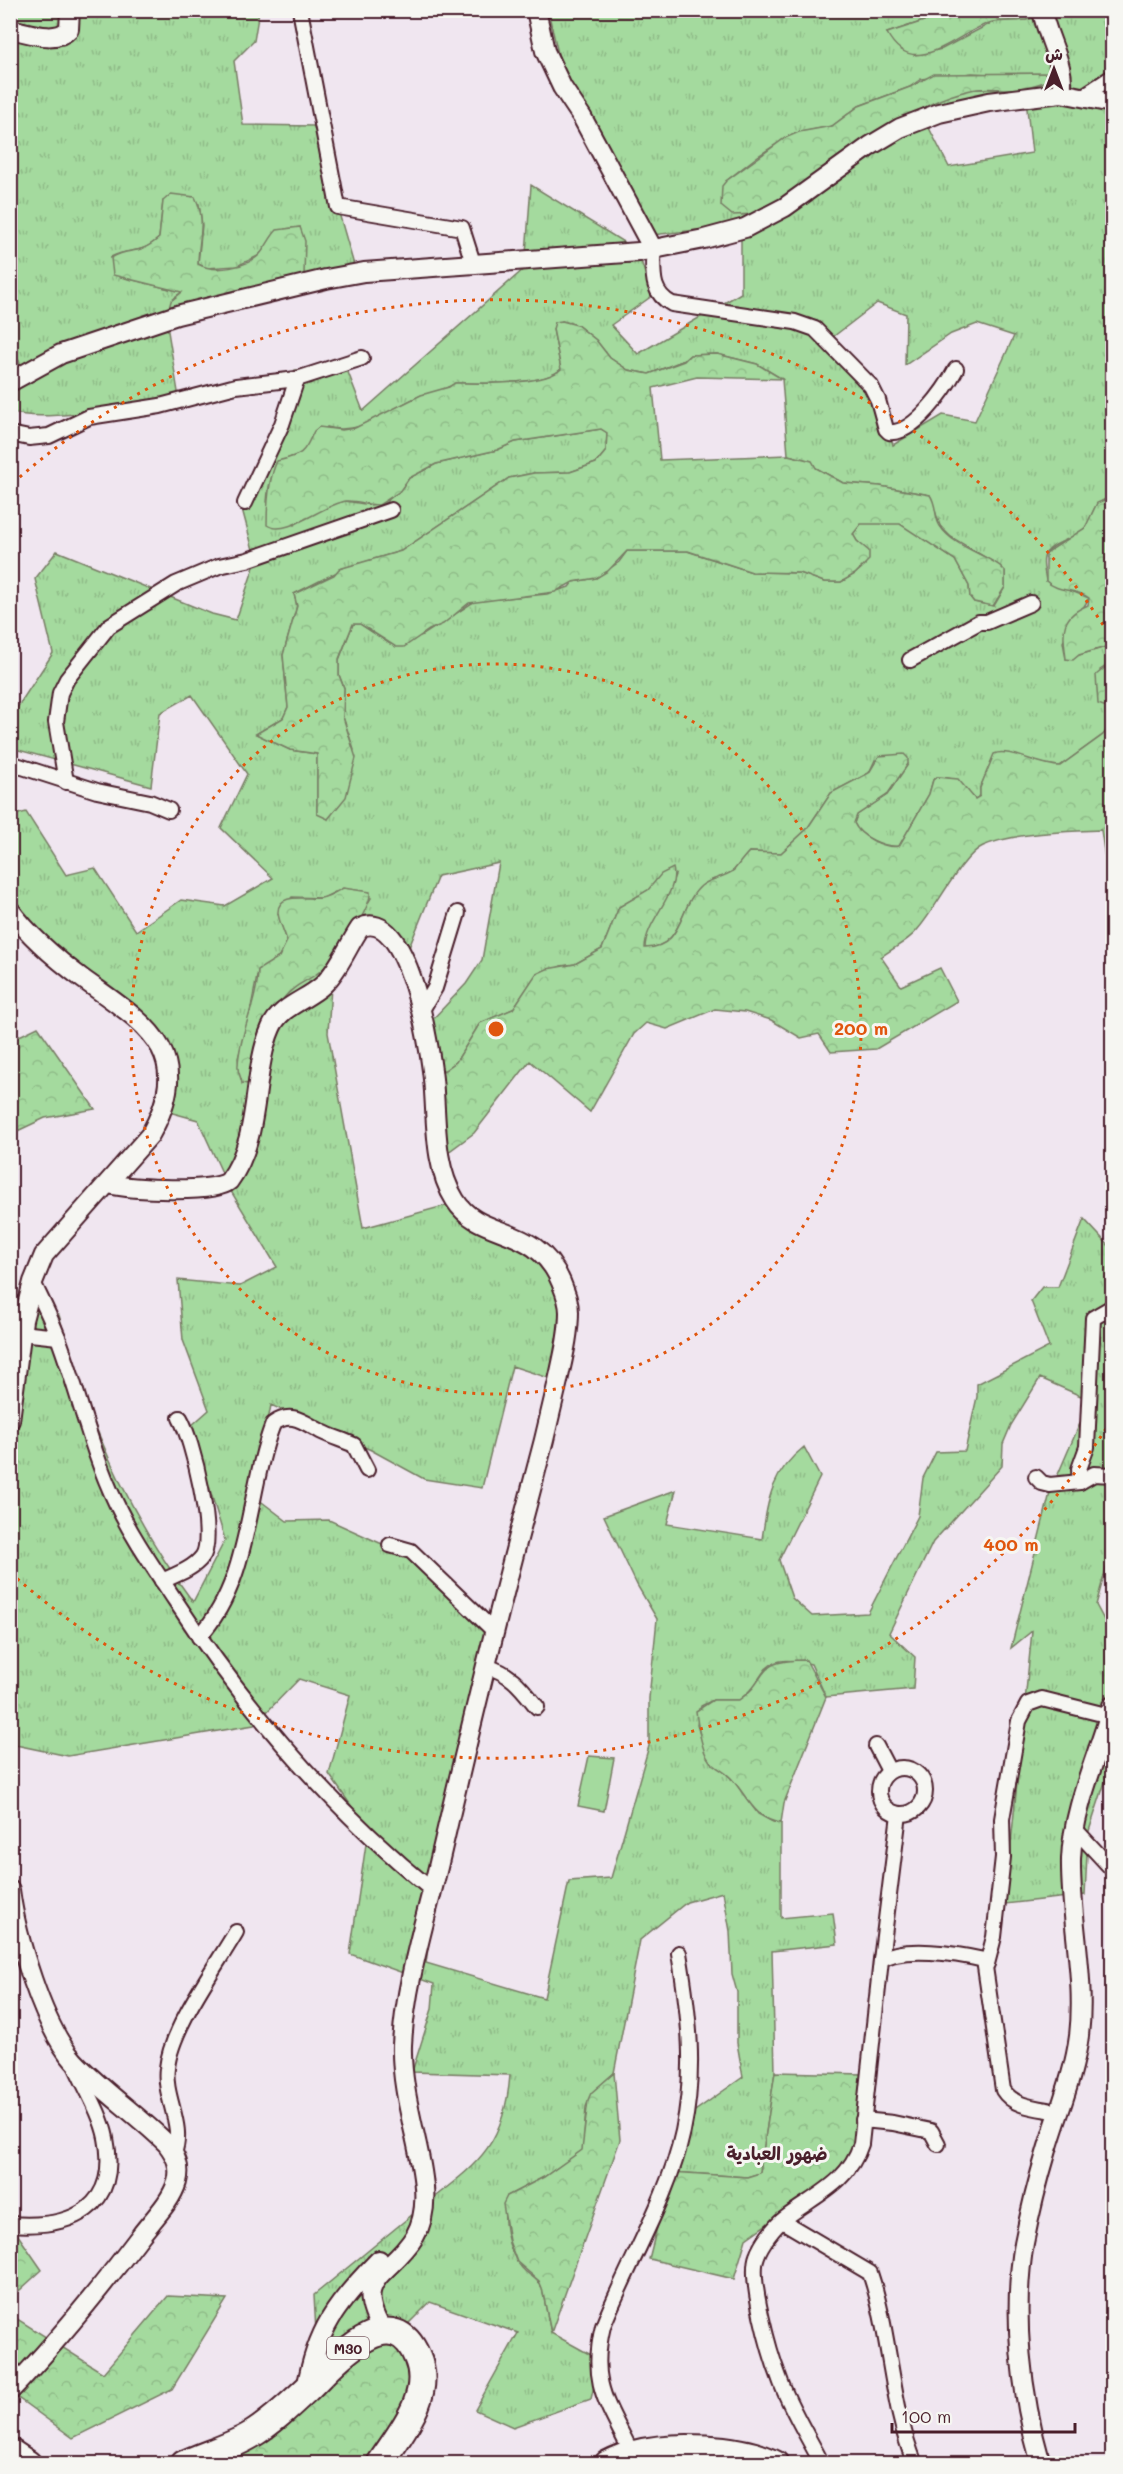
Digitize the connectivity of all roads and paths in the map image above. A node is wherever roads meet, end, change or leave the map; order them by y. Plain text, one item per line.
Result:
1 (70, 10) edge
2 (300, 10) edge
3 (536, 10) edge
4 (1042, 10) edge
5 (10, 29) edge
6 (1113, 77) edge
7 (1061, 93) junction
8 (1083, 96) junction
9 (1113, 103) edge
10 (653, 249) junction
11 (474, 266) junction
12 (363, 358) dead end
13 (957, 369) dead end
14 (297, 379) junction
15 (10, 382) edge
16 (10, 434) edge
17 (245, 503) dead end
18 (391, 510) dead end
19 (1031, 603) dead end
20 (910, 660) dead end
21 (10, 763) edge
22 (66, 782) junction
23 (169, 810) dead end
24 (10, 910) edge
25 (458, 913) dead end
26 (422, 1010) junction
27 (109, 1184) junction
28 (33, 1282) junction
29 (1113, 1307) edge
30 (21, 1333) junction
31 (58, 1337) junction
32 (180, 1418) dead end
33 (10, 1420) edge
34 (367, 1470) dead end
35 (1113, 1475) edge
36 (1036, 1477) dead end
37 (1080, 1482) junction
38 (390, 1545) dead end
39 (162, 1581) junction
40 (494, 1630) junction
41 (199, 1637) junction
42 (486, 1666) junction
43 (537, 1707) dead end
44 (1111, 1711) edge
45 (876, 1746) dead end
46 (890, 1771) junction
47 (899, 1814) junction
48 (1074, 1828) junction
49 (1113, 1869) edge
50 (10, 1890) edge
51 (433, 1891) junction
52 (236, 1932) dead end
53 (679, 1953) dead end
54 (881, 1960) junction
55 (987, 1964) junction
56 (73, 2060) junction
57 (1059, 2112) junction
58 (863, 2120) junction
59 (938, 2144) dead end
60 (174, 2153) junction
61 (422, 2212) junction
62 (782, 2221) junction
63 (10, 2224) edge
64 (384, 2332) junction
65 (306, 2390) junction
66 (10, 2391) edge
67 (252, 2435) junction
68 (10, 2452) edge
69 (632, 2454) junction
70 (28, 2463) edge
71 (184, 2463) edge
72 (215, 2463) edge
73 (380, 2463) edge
74 (608, 2463) edge
75 (775, 2463) edge
76 (822, 2463) edge
77 (915, 2463) edge
78 (1041, 2463) edge

1 - 5 street
2 - 11 street
3 - 10 street
4 - 7 street
6 - 8 street
7 - 8 street
7 - 10 street
8 - 9 street
10 - 11 street
10 - 13 street
11 - 15 street
12 - 14 street
14 - 16 street
14 - 17 street
18 - 22 street
19 - 20 street
21 - 22 street
22 - 23 street
24 - 27 street
25 - 26 street
26 - 27 street
26 - 40 street
27 - 28 street
28 - 30 street
28 - 31 street
29 - 37 street
30 - 31 street
30 - 33 street
31 - 39 street
32 - 39 street
34 - 41 street
35 - 37 street
36 - 37 street
38 - 40 street
39 - 41 street
40 - 42 street
41 - 51 street
42 - 43 street
42 - 51 street
44 - 48 street
44 - 55 street
45 - 46 street
46 - 47 street
46 - 47 street
47 - 54 street
48 - 49 street
48 - 57 street
50 - 56 street
51 - 61 street
52 - 60 street
53 - 69 street
54 - 55 street
54 - 58 street
55 - 57 street
56 - 60 street
56 - 63 street
57 - 78 street
58 - 59 street
58 - 62 street
60 - 66 street
61 - 64 street
61 - 65 street
62 - 76 street
62 - 77 street
64 - 65 highway, M30
64 - 73 highway, M30
65 - 67 highway, M30
67 - 71 highway, M30
67 - 72 highway
68 - 70 highway
69 - 74 highway
69 - 75 highway

